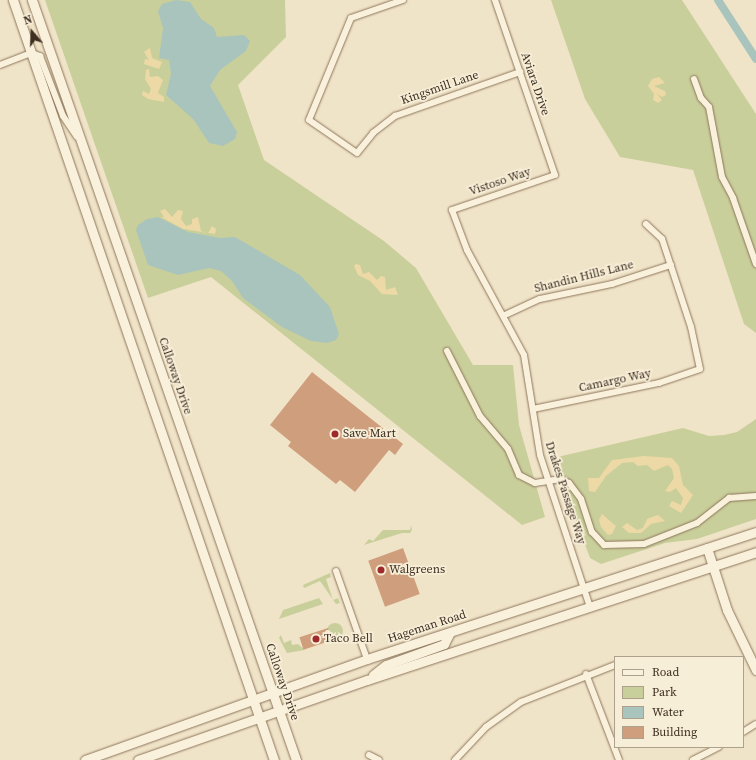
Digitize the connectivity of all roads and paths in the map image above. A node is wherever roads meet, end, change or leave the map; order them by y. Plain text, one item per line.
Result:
1 (13, 0) edge
2 (32, 0) edge
3 (403, 0) edge
4 (496, 0) edge
5 (32, 53) junction
6 (0, 65) edge
7 (520, 72) junction
8 (694, 79) dead end
9 (82, 144) junction
10 (555, 175) joint
11 (452, 210) joint
12 (646, 224) dead end
13 (671, 264) junction
14 (756, 264) edge
15 (505, 316) junction
16 (447, 351) dead end
17 (533, 409) junction
18 (548, 481) junction
19 (756, 496) edge
20 (756, 532) edge
21 (707, 548) junction
22 (756, 552) edge
23 (712, 567) junction
24 (336, 571) dead end
25 (584, 588) junction
26 (590, 607) junction
27 (450, 632) junction
28 (367, 659) junction
29 (614, 665) edge
30 (756, 670) edge
31 (586, 674) junction
32 (367, 680) junction
33 (273, 692) junction
34 (254, 699) junction
35 (279, 710) junction
36 (260, 717) junction
37 (756, 724) edge
38 (744, 731) edge
39 (614, 747) edge
40 (614, 748) edge
41 (717, 748) edge
42 (107, 752) junction
43 (369, 754) dead end
44 (85, 760) edge
45 (95, 760) edge
46 (138, 760) edge
47 (274, 760) edge
48 (296, 760) edge
49 (379, 760) edge
50 (455, 760) edge
51 (619, 760) edge
52 (693, 760) edge

1 - 5 main road
2 - 9 main road, Calloway Drive
3 - 7 street, Kingsmill Lane
4 - 7 street, Aviara Drive
5 - 6 street
5 - 9 street
5 - 34 main road
7 - 10 street, Aviara Drive
8 - 14 street
9 - 33 main road, Calloway Drive
10 - 11 street, Vistoso Way
11 - 15 street, Drakes Passage Way
12 - 13 street
13 - 15 street, Shandin Hills Lane
13 - 17 street, Camargo Way
15 - 17 street, Drakes Passage Way
16 - 18 street
17 - 18 street, Drakes Passage Way
18 - 19 street
18 - 25 street, Drakes Passage Way
20 - 21 main road, Hageman Road
21 - 23 main road
21 - 25 main road, Hageman Road
22 - 23 main road
23 - 26 main road
23 - 30 main road
24 - 28 street
25 - 26 street, Drakes Passage Way
25 - 27 main road, Hageman Road
26 - 32 main road
27 - 28 main road, Hageman Road
27 - 32 main road
28 - 33 main road, Hageman Road
29 - 31 street
31 - 39 street
31 - 50 street
32 - 35 main road
33 - 34 main road, Hageman Road
33 - 35 main road, Calloway Drive
34 - 36 main road
34 - 42 main road, Hageman Road
35 - 36 main road
35 - 48 main road, Calloway Drive
36 - 46 main road
36 - 47 main road
37 - 38 street
40 - 51 street
41 - 52 street
42 - 44 main road, Hageman Road
42 - 45 main road
43 - 49 street

